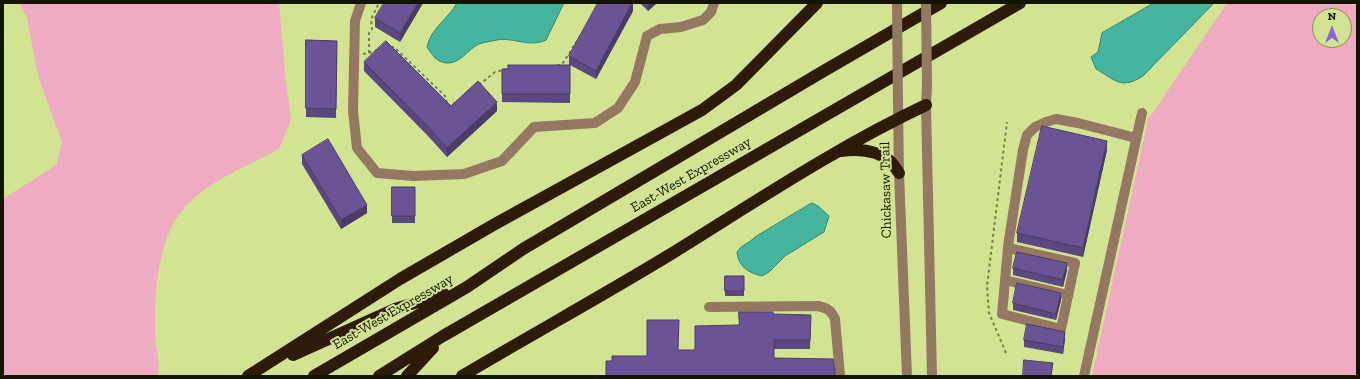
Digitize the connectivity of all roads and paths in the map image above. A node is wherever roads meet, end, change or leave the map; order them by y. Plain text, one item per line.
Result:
1 (361, 3) edge
2 (379, 3) edge
3 (714, 3) edge
4 (817, 3) edge
5 (897, 3) edge
6 (926, 3) edge
7 (941, 3) edge
8 (1020, 3) edge
9 (584, 30) edge
10 (388, 46) edge
11 (379, 50) edge
12 (354, 54) junction
13 (369, 54) junction
14 (514, 67) edge
15 (555, 67) edge
16 (473, 89) edge
17 (455, 103) edge
18 (926, 105) junction
19 (1142, 113) dead end
20 (899, 118) junction
21 (1007, 122) dead end
22 (1136, 138) junction
23 (836, 152) junction
24 (899, 173) junction
25 (1008, 248) junction
26 (1005, 280) junction
27 (466, 287) junction
28 (1068, 294) junction
29 (709, 307) dead end
30 (443, 336) junction
31 (1006, 353) dead end
32 (248, 376) edge
33 (314, 376) edge
34 (379, 376) edge
35 (407, 376) edge
36 (462, 376) edge
37 (840, 376) edge
38 (907, 376) edge
39 (932, 376) edge
40 (1084, 376) edge

1 - 12 street
2 - 13 path
3 - 12 street
4 - 32 highway
5 - 20 street, Chickasaw Trail, bridge
6 - 18 street, bridge
7 - 27 highway, East-West Expressway
8 - 30 highway, East-West Expressway
9 - 15 path
10 - 17 path
11 - 13 path
12 - 13 path
14 - 16 path
18 - 20 highway
18 - 39 street
19 - 22 street
20 - 23 highway
20 - 24 street, Chickasaw Trail
21 - 31 path
22 - 25 street
22 - 40 street
23 - 24 highway
23 - 36 highway
24 - 38 street, Chickasaw Trail
25 - 26 street
25 - 28 street
26 - 28 street
26 - 28 street
27 - 32 highway
27 - 33 highway, East-West Expressway
29 - 37 street
30 - 34 highway, East-West Expressway
30 - 35 highway

